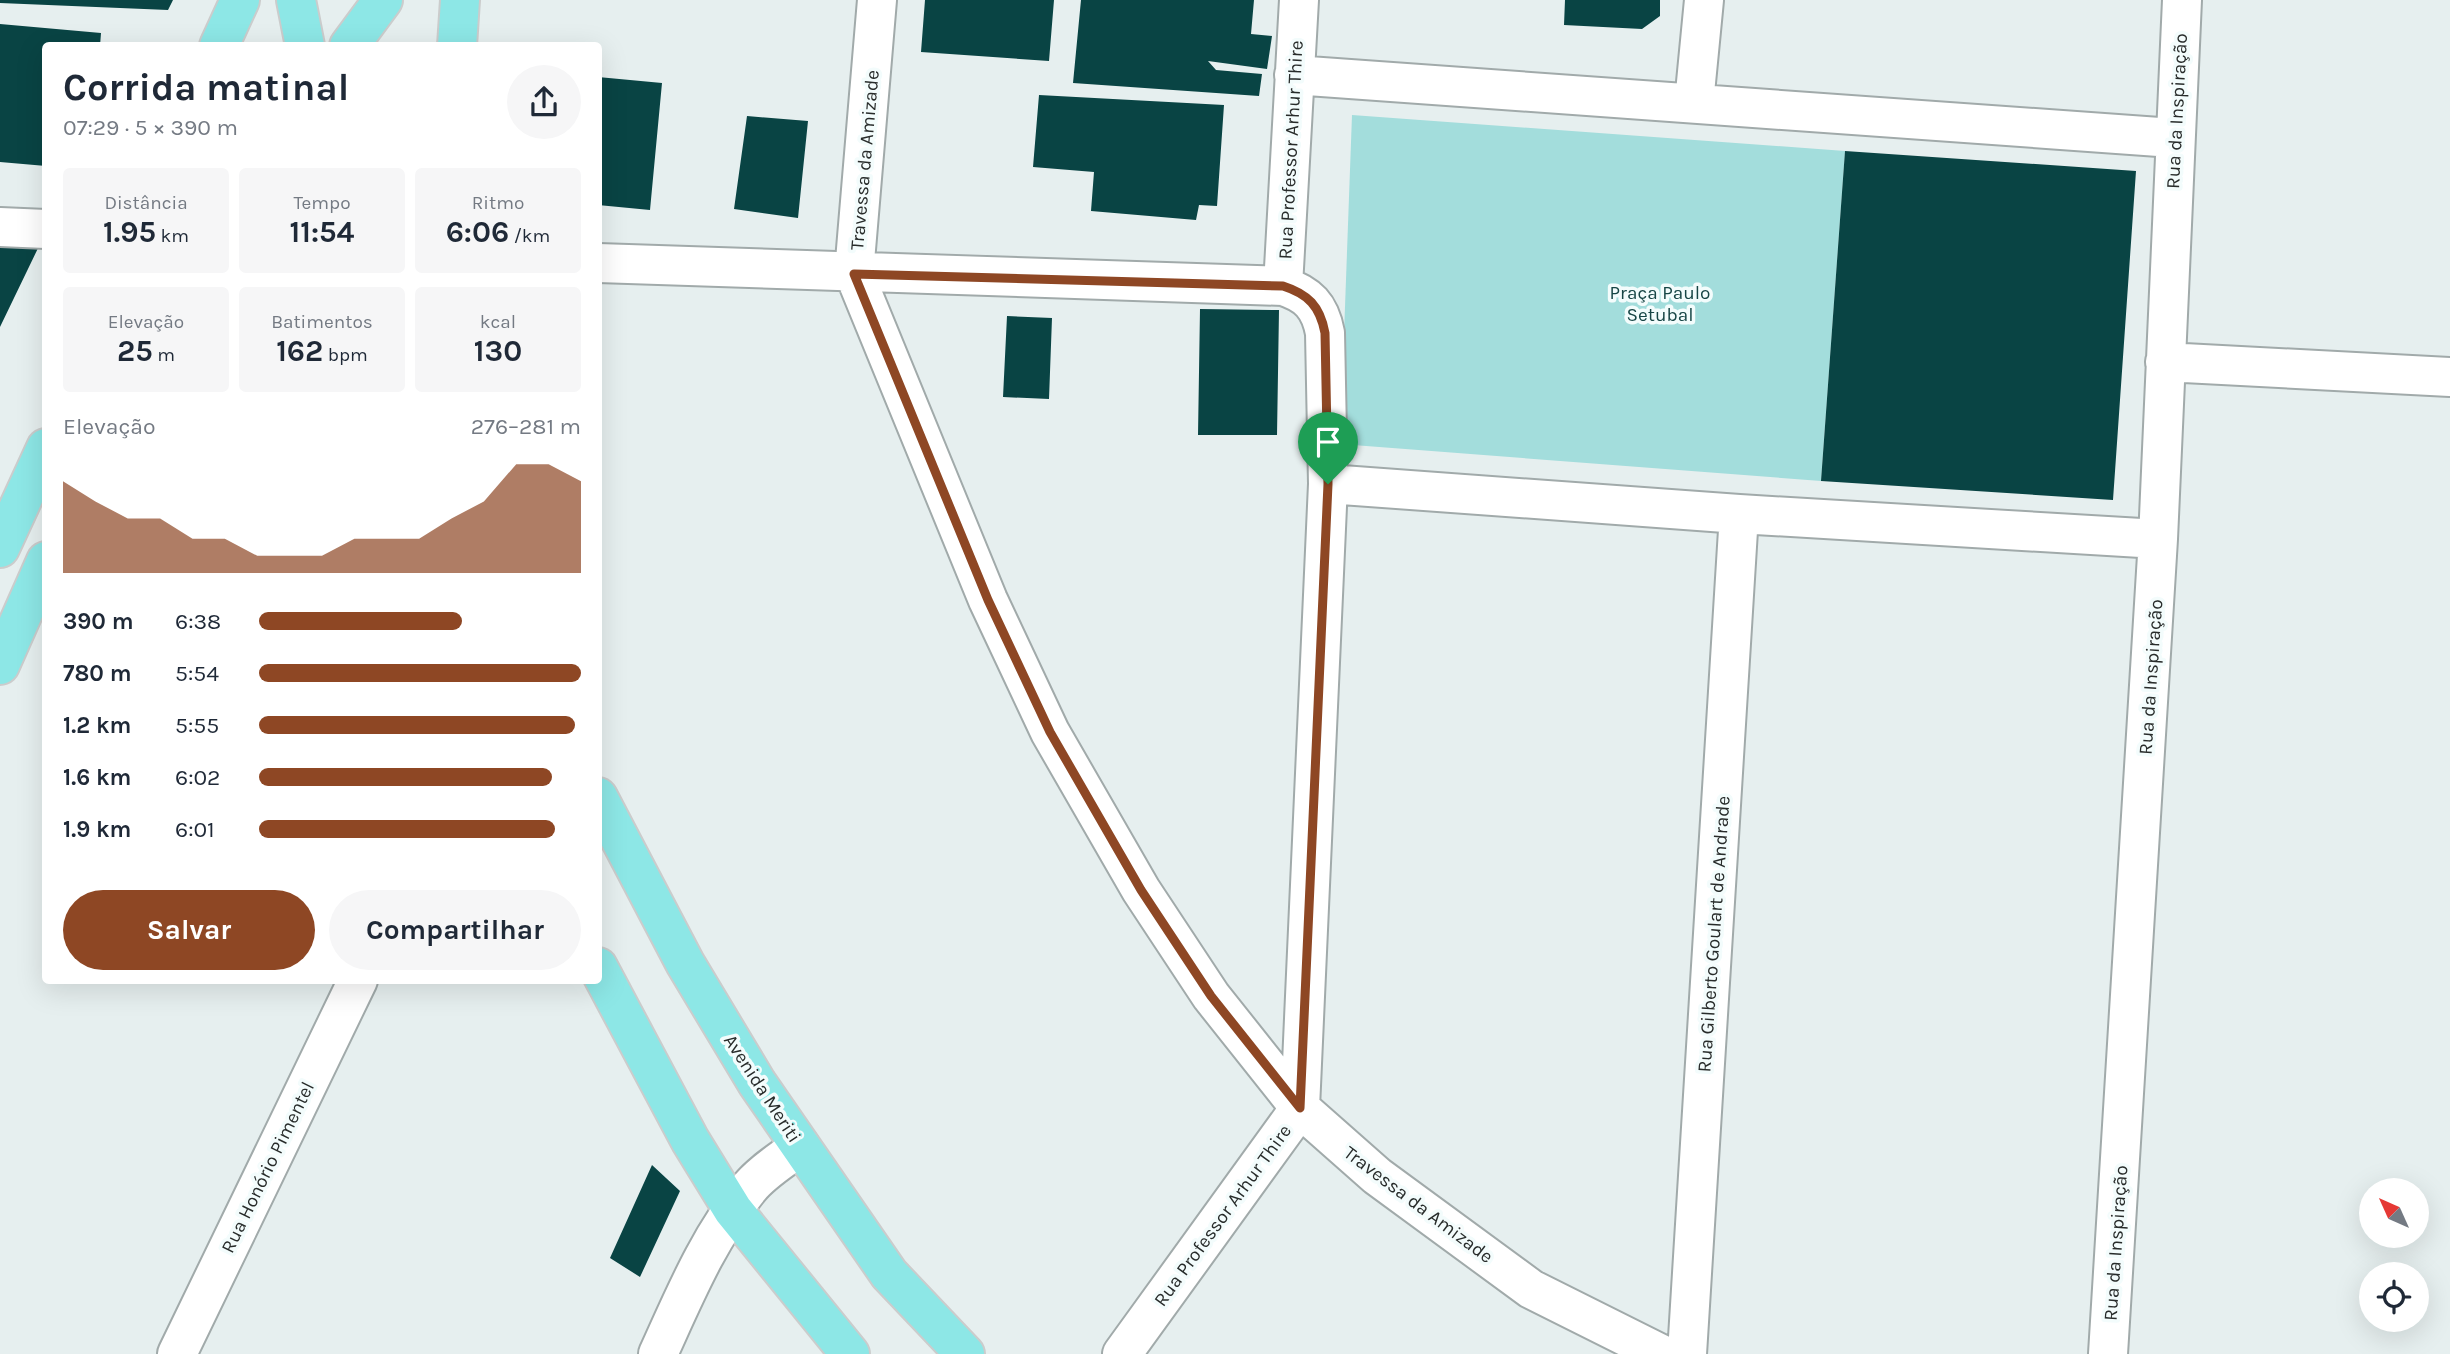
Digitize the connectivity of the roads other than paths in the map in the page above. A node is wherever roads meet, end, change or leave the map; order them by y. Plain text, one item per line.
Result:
1 (240, 0) edge
2 (296, 0) edge
3 (383, 0) edge
4 (460, 0) edge
5 (877, 0) edge
6 (1298, 0) edge
7 (1704, 0) edge
8 (2182, 0) edge
9 (221, 42) edge
10 (303, 42) edge
11 (352, 42) edge
12 (457, 42) edge
13 (1294, 75) junction
14 (1694, 103) junction
15 (2173, 138) junction
16 (0, 227) edge
17 (42, 229) edge
18 (602, 263) edge
19 (854, 274) junction
20 (1283, 286) junction
21 (2165, 362) junction
22 (2450, 377) edge
23 (42, 457) edge
24 (1328, 484) junction
25 (1739, 514) junction
26 (2158, 539) junction
27 (0, 548) edge
28 (42, 570) edge
29 (0, 665) edge
30 (602, 807) edge
31 (602, 975) edge
32 (356, 984) edge
33 (1300, 1108) junction
34 (800, 1146) junction
35 (733, 1210) junction
36 (177, 1354) edge
37 (658, 1354) edge
38 (849, 1354) edge
39 (965, 1354) edge
40 (1122, 1354) edge
41 (1661, 1354) edge
42 (1687, 1354) edge
43 (2108, 1354) edge

1 - 9 main road
2 - 10 main road
3 - 11 main road
4 - 12 main road
5 - 19 street, Travessa da Amizade
6 - 13 street, Rua Professor Arhur Thire
7 - 14 street
8 - 15 street, Rua da Inspiração
13 - 14 street
13 - 20 street, Rua Professor Arhur Thire
14 - 15 street
15 - 21 street, Rua da Inspiração
16 - 17 street
18 - 19 street
19 - 20 street
19 - 33 street, Travessa da Amizade
20 - 24 street, Rua Professor Arhur Thire
21 - 22 street
21 - 26 street, Rua da Inspiração
23 - 27 main road
24 - 25 street
24 - 33 street, Rua Professor Arhur Thire
25 - 26 street
25 - 42 street, Rua Gilberto Goulart de Andrade
26 - 43 street, Rua da Inspiração
28 - 29 main road
30 - 34 main road, Avenida Meriti
31 - 35 main road
32 - 36 street, Rua Honório Pimentel
33 - 40 street, Rua Professor Arhur Thire
33 - 41 street, Travessa da Amizade
34 - 35 street
34 - 39 main road, Avenida Meriti
35 - 37 street
35 - 38 main road

